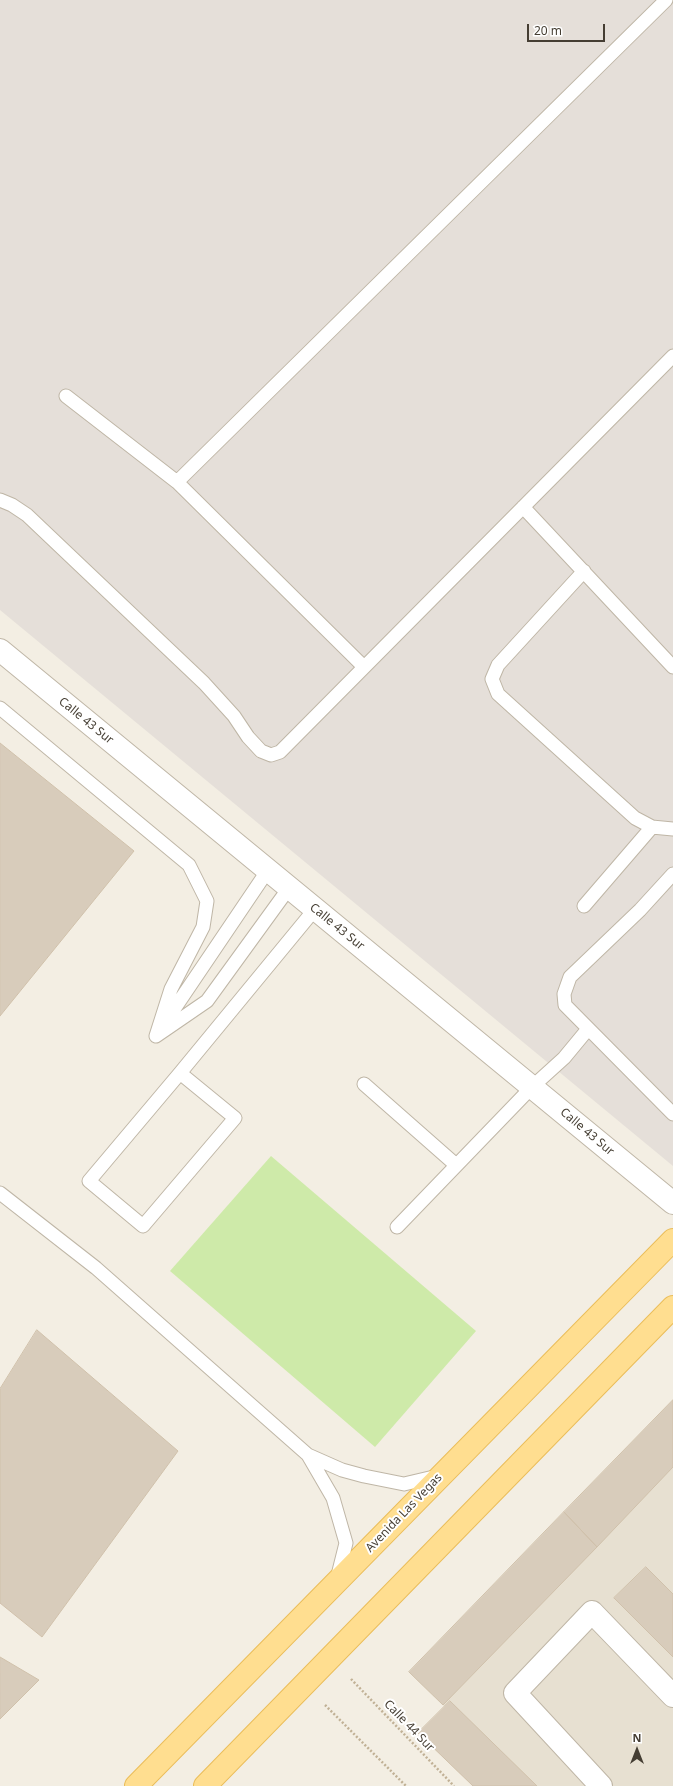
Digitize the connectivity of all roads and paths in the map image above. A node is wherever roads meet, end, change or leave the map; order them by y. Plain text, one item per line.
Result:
1 (666, 0) edge
2 (673, 356) edge
3 (66, 396) dead end
4 (176, 482) junction
5 (0, 500) edge
6 (523, 507) junction
7 (584, 571) junction
8 (0, 650) edge
9 (364, 667) junction
10 (673, 667) edge
11 (0, 708) edge
12 (652, 827) junction
13 (673, 829) edge
14 (268, 870) junction
15 (673, 874) edge
16 (290, 888) junction
17 (584, 906) dead end
18 (315, 909) junction
19 (588, 1029) junction
20 (156, 1036) junction
21 (180, 1073) junction
22 (364, 1084) dead end
23 (532, 1087) junction
24 (673, 1114) edge
25 (456, 1165) junction
26 (0, 1193) edge
27 (673, 1203) edge
28 (397, 1227) dead end
29 (673, 1240) edge
30 (673, 1307) edge
31 (308, 1455) junction
32 (442, 1475) junction
33 (336, 1583) junction
34 (351, 1679) dead end
35 (673, 1696) edge
36 (325, 1705) dead end
37 (136, 1786) edge
38 (205, 1786) edge
39 (406, 1786) edge
40 (454, 1786) edge
41 (601, 1786) edge

1 - 4 lane
2 - 6 lane
3 - 4 lane
4 - 9 lane
5 - 9 lane
6 - 7 lane
6 - 9 lane
7 - 10 lane
7 - 12 lane
8 - 14 street, Calle 43 Sur
11 - 20 lane
12 - 13 lane
12 - 17 lane
14 - 16 street, Calle 43 Sur
14 - 20 lane
15 - 19 lane
16 - 18 street, Calle 43 Sur
16 - 20 lane
18 - 21 lane
18 - 23 street, Calle 43 Sur
19 - 23 lane
19 - 24 lane
21 - 21 lane
22 - 25 lane
23 - 25 lane
23 - 27 street, Calle 43 Sur
25 - 28 lane
26 - 31 lane
29 - 32 main road, Avenida Las Vegas
30 - 38 main road
31 - 32 lane
31 - 33 lane
32 - 33 main road, Avenida Las Vegas
33 - 37 main road, Avenida Las Vegas
34 - 40 path, Calle 44 Sur
35 - 41 street
36 - 39 path

